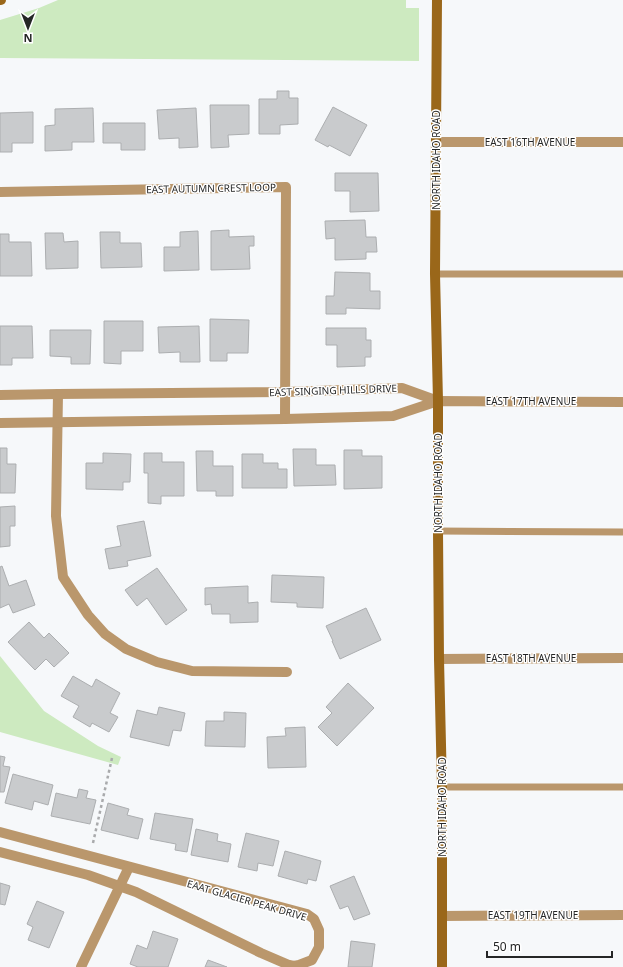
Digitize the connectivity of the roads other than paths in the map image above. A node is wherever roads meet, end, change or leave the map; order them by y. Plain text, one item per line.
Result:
1 (437, 0) edge
2 (436, 142) junction
3 (623, 142) edge
4 (0, 192) edge
5 (435, 274) junction
6 (623, 274) edge
7 (285, 392) junction
8 (58, 394) junction
9 (0, 395) edge
10 (438, 401) junction
11 (623, 402) edge
12 (285, 419) junction
13 (58, 422) junction
14 (0, 424) edge
15 (438, 531) junction
16 (623, 532) edge
17 (623, 658) edge
18 (439, 659) junction
19 (287, 672) dead end
20 (442, 788) junction
21 (623, 788) edge
22 (0, 832) edge
23 (0, 852) edge
24 (129, 867) junction
25 (119, 887) junction
26 (623, 915) edge
27 (442, 916) junction
28 (80, 967) edge
29 (442, 967) edge

1 - 2 main road, NORTH IDAHO ROAD
2 - 3 street, EAST 16TH AVENUE
2 - 5 main road, NORTH IDAHO ROAD
4 - 7 street, EAST AUTUMN CREST LOOP
5 - 6 lane
5 - 10 main road, NORTH IDAHO ROAD
7 - 8 street, EAST SINGING HILLS DRIVE
7 - 10 street, EAST SINGING HILLS DRIVE
7 - 12 street, EAST AUTUMN CREST LOOP
8 - 9 street, EAST SINGING HILLS DRIVE
8 - 13 street
10 - 11 street, EAST 17TH AVENUE
10 - 12 street
10 - 15 main road, NORTH IDAHO ROAD
12 - 13 street
13 - 14 street
13 - 19 street
15 - 16 lane
15 - 18 main road, NORTH IDAHO ROAD
17 - 18 street, EAST 18TH AVENUE
18 - 20 main road, NORTH IDAHO ROAD
20 - 21 lane
20 - 27 main road, NORTH IDAHO ROAD
22 - 24 street, EAAT GLACIER PEAK DRIVE
23 - 25 street, EAAT GLACIER PEAK DRIVE
24 - 25 street
24 - 25 street, EAAT GLACIER PEAK DRIVE
25 - 28 street
26 - 27 street, EAST 19TH AVENUE
27 - 29 main road, NORTH IDAHO ROAD

